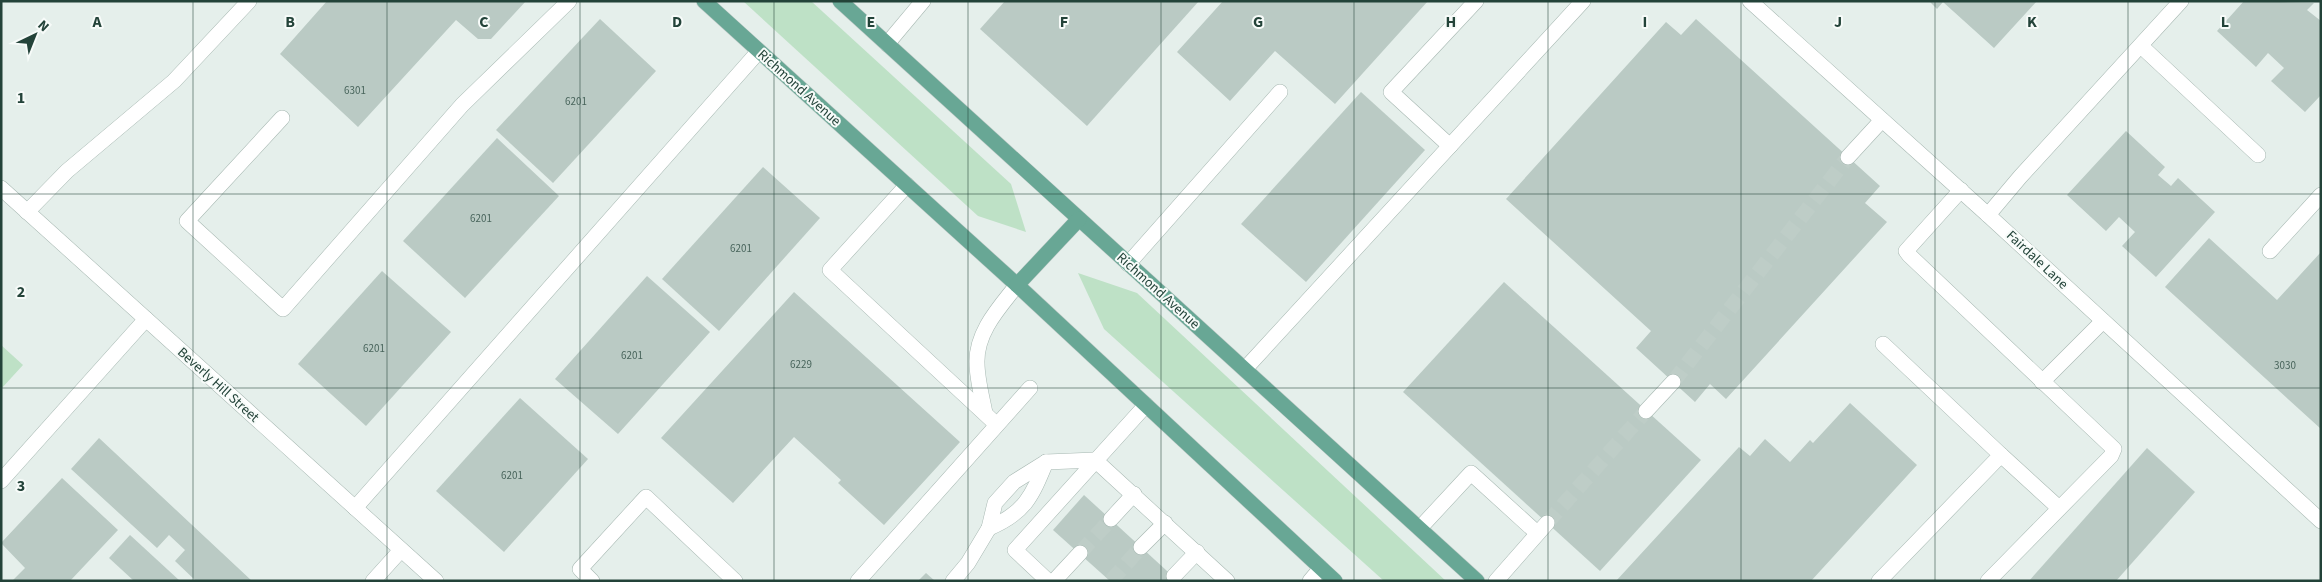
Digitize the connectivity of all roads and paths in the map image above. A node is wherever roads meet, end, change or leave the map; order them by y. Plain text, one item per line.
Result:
1 (249, 1) edge
2 (569, 1) edge
3 (704, 1) edge
4 (840, 1) edge
5 (923, 1) edge
6 (1476, 1) edge
7 (1583, 1) edge
8 (1750, 1) edge
9 (2181, 1) edge
10 (887, 44) junction
11 (2141, 46) junction
12 (759, 51) junction
13 (1280, 92) dead end
14 (282, 118) dead end
15 (1882, 120) junction
16 (1450, 146) junction
17 (2258, 155) dead end
18 (1848, 157) tunnel mouth
19 (907, 185) junction
20 (1, 188) edge
21 (1961, 190) junction
22 (2321, 195) edge
23 (27, 212) junction
24 (1988, 215) junction
25 (1079, 219) junction
26 (2270, 251) dead end
27 (1128, 264) junction
28 (1017, 285) junction
29 (146, 319) junction
30 (2103, 321) junction
31 (1883, 344) dead end
32 (1245, 369) junction
33 (1672, 382) tunnel mouth
34 (2042, 382) junction
35 (1030, 388) dead end
36 (1146, 405) junction
37 (1646, 411) tunnel mouth
38 (985, 413) junction
39 (996, 424) junction
40 (2001, 455) junction
41 (1095, 460) junction
42 (1046, 462) junction
43 (1, 481) edge
44 (1134, 494) junction
45 (355, 508) junction
46 (2059, 508) junction
47 (1111, 519) tunnel mouth
48 (2321, 521) edge
49 (1165, 523) junction
50 (989, 528) junction
51 (1420, 528) junction
52 (1141, 547) tunnel mouth
53 (401, 550) junction
54 (1197, 552) junction
55 (1080, 553) tunnel mouth
56 (1321, 568) junction
57 (1174, 576) dead end
58 (1048, 580) edge
59 (374, 581) edge
60 (436, 581) edge
61 (592, 581) edge
62 (735, 581) edge
63 (858, 581) edge
64 (953, 581) edge
65 (1227, 581) edge
66 (1310, 581) edge
67 (1335, 581) edge
68 (1478, 581) edge
69 (1496, 581) edge
70 (1879, 581) edge
71 (1988, 581) edge

1 - 23 street
2 - 14 street
3 - 12 main road, Richmond Avenue
4 - 10 main road, Richmond Avenue
5 - 10 street
6 - 16 street
7 - 16 street
8 - 15 street, Fairdale Lane
9 - 11 street
10 - 25 main road, Richmond Avenue
11 - 17 street
11 - 24 street
12 - 19 main road, Richmond Avenue
12 - 45 street
13 - 27 street
15 - 18 street
15 - 21 street, Fairdale Lane
16 - 32 street
19 - 28 main road, Richmond Avenue
19 - 38 street
20 - 23 street, Beverly Hill Street
21 - 24 street, Fairdale Lane
21 - 34 street
22 - 26 street
23 - 29 street, Beverly Hill Street
24 - 30 street, Fairdale Lane
25 - 27 main road, Richmond Avenue
25 - 28 main road
27 - 32 main road, Richmond Avenue
28 - 36 main road, Richmond Avenue
28 - 38 street
29 - 43 street
29 - 45 street, Beverly Hill Street
30 - 34 street
30 - 48 street, Fairdale Lane
31 - 40 street
32 - 51 main road, Richmond Avenue
33 - 37 street
34 - 46 street
35 - 39 street
36 - 41 street
36 - 56 main road, Richmond Avenue
38 - 39 street
39 - 63 street
40 - 46 street
40 - 70 street
41 - 42 street
41 - 44 street
41 - 58 street
42 - 50 street
42 - 50 street
44 - 47 street
44 - 49 street
45 - 53 street, Beverly Hill Street
46 - 71 street
49 - 52 street
49 - 54 street
50 - 64 street
51 - 68 main road, Richmond Avenue
51 - 69 street
53 - 59 street
53 - 60 street, Beverly Hill Street
54 - 57 street
54 - 65 street
55 - 58 street
56 - 66 street
56 - 67 main road, Richmond Avenue
61 - 62 street

